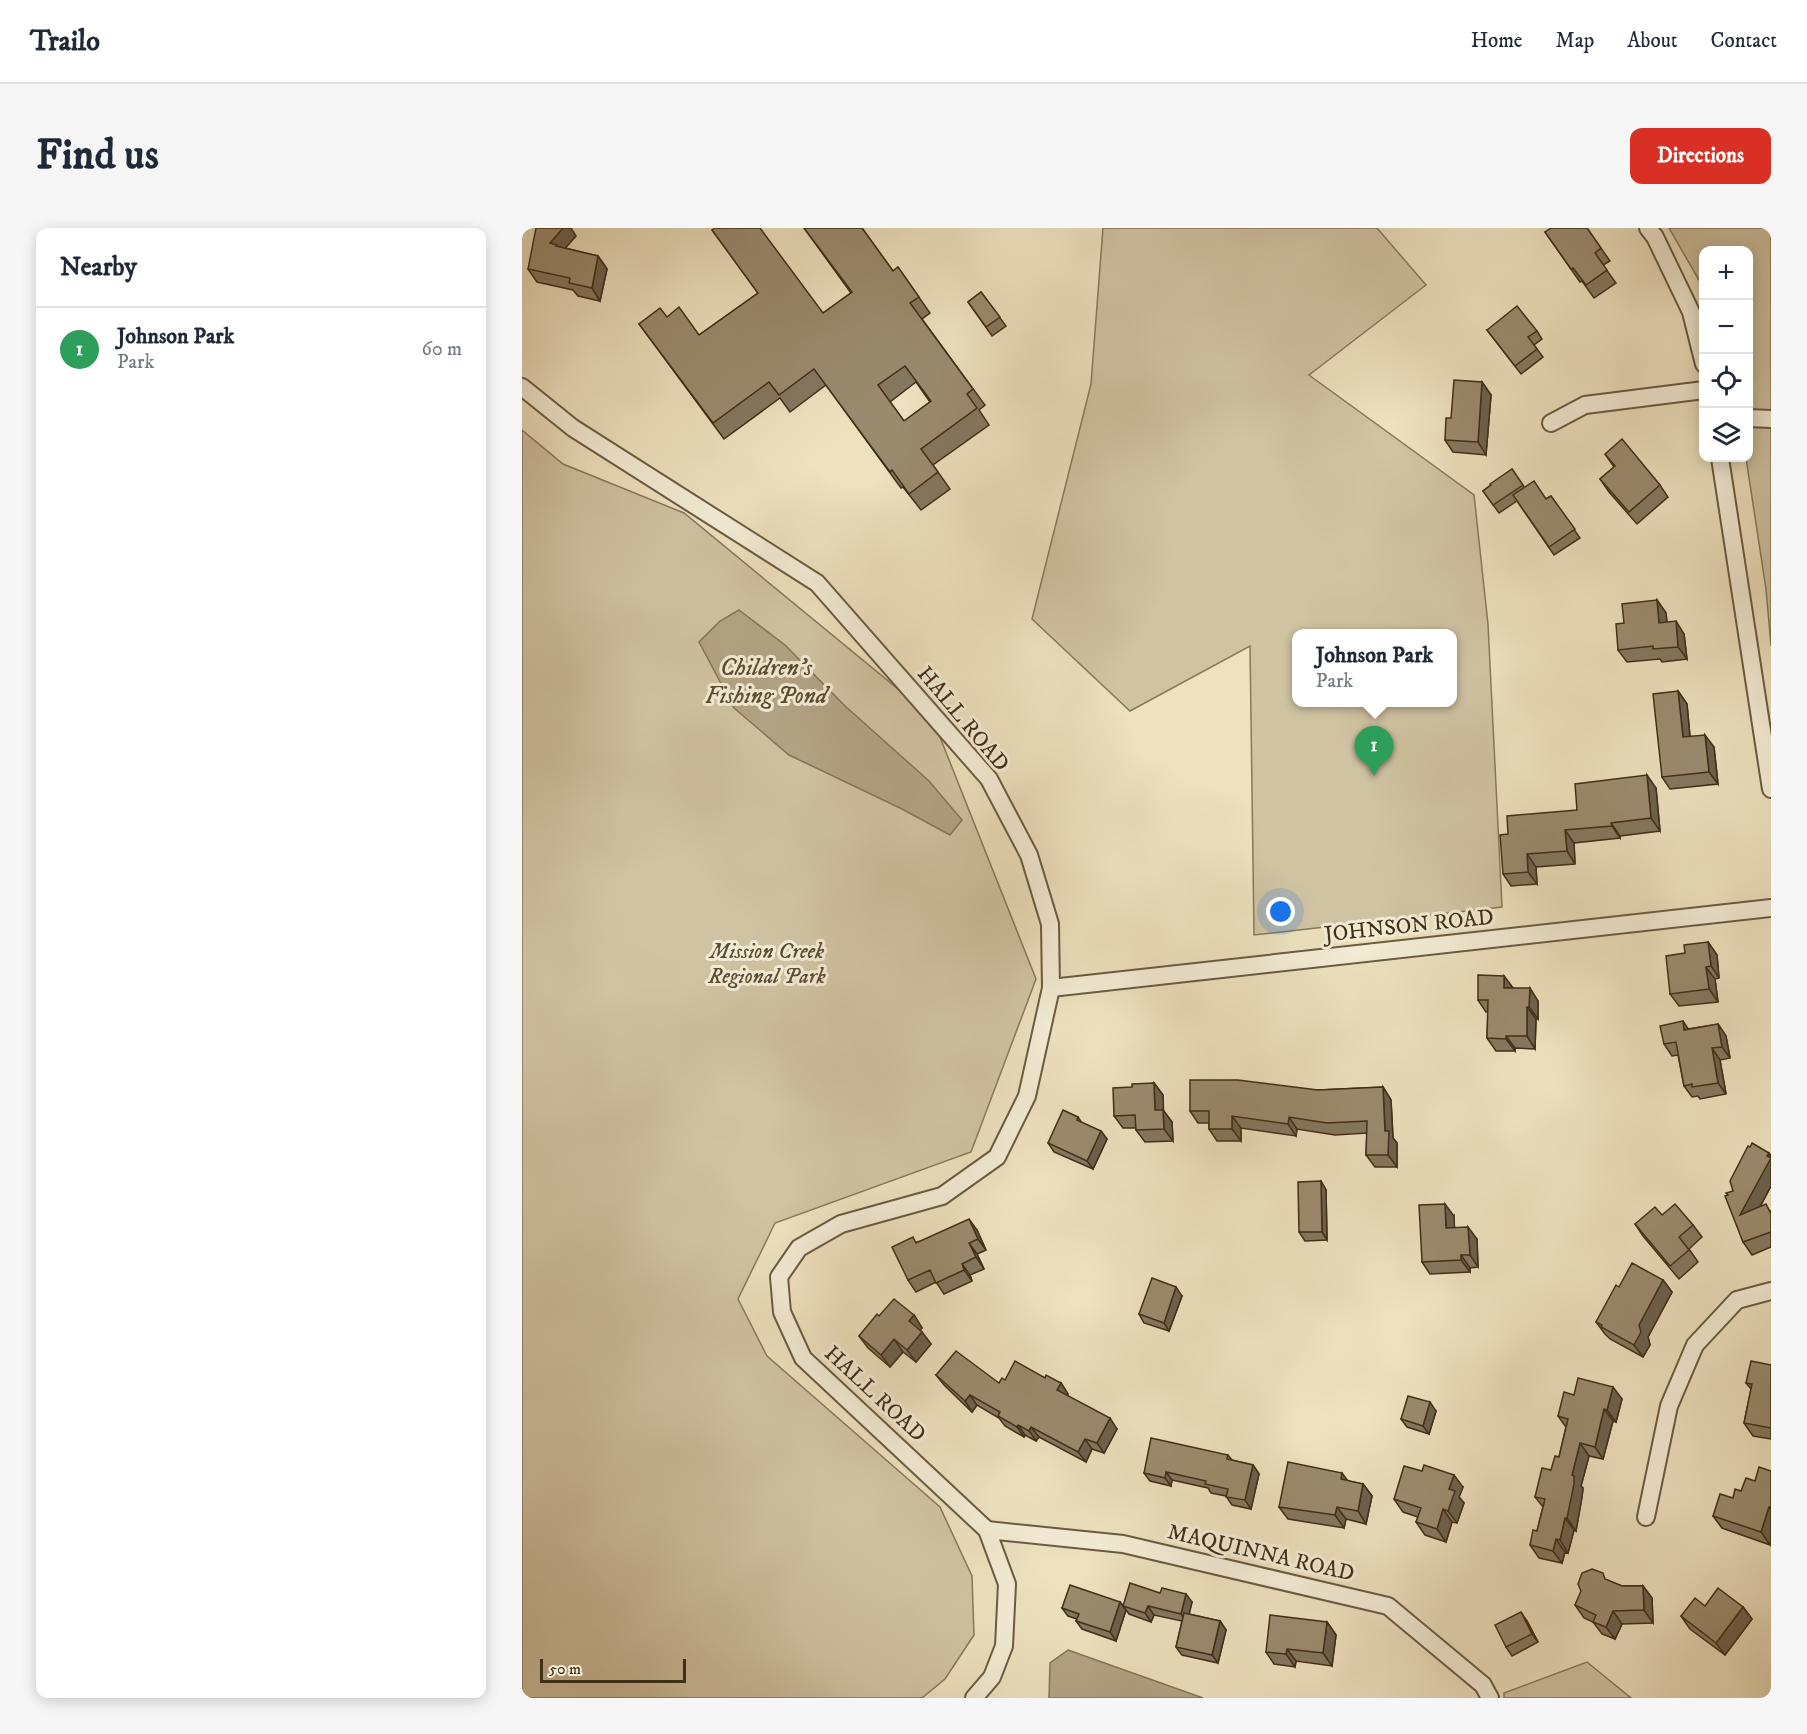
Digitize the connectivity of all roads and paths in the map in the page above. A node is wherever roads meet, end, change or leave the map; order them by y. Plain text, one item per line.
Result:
1 (1648, 228) edge
2 (1702, 354) edge
3 (522, 387) edge
4 (1699, 391) edge
5 (1753, 418) edge
6 (1771, 420) edge
7 (1551, 423) dead end
8 (1721, 462) edge
9 (1771, 789) edge
10 (1771, 908) edge
11 (1052, 988) junction
12 (1771, 1291) edge
13 (1646, 1517) dead end
14 (987, 1530) junction
15 (974, 1698) edge
16 (1490, 1698) edge

1 - 2 street
3 - 11 street, HALL ROAD
4 - 7 street
5 - 6 street
8 - 9 street
10 - 11 street, JOHNSON ROAD
11 - 14 street, HALL ROAD
12 - 13 street
14 - 15 street, HALL ROAD
14 - 16 street, MAQUINNA ROAD

